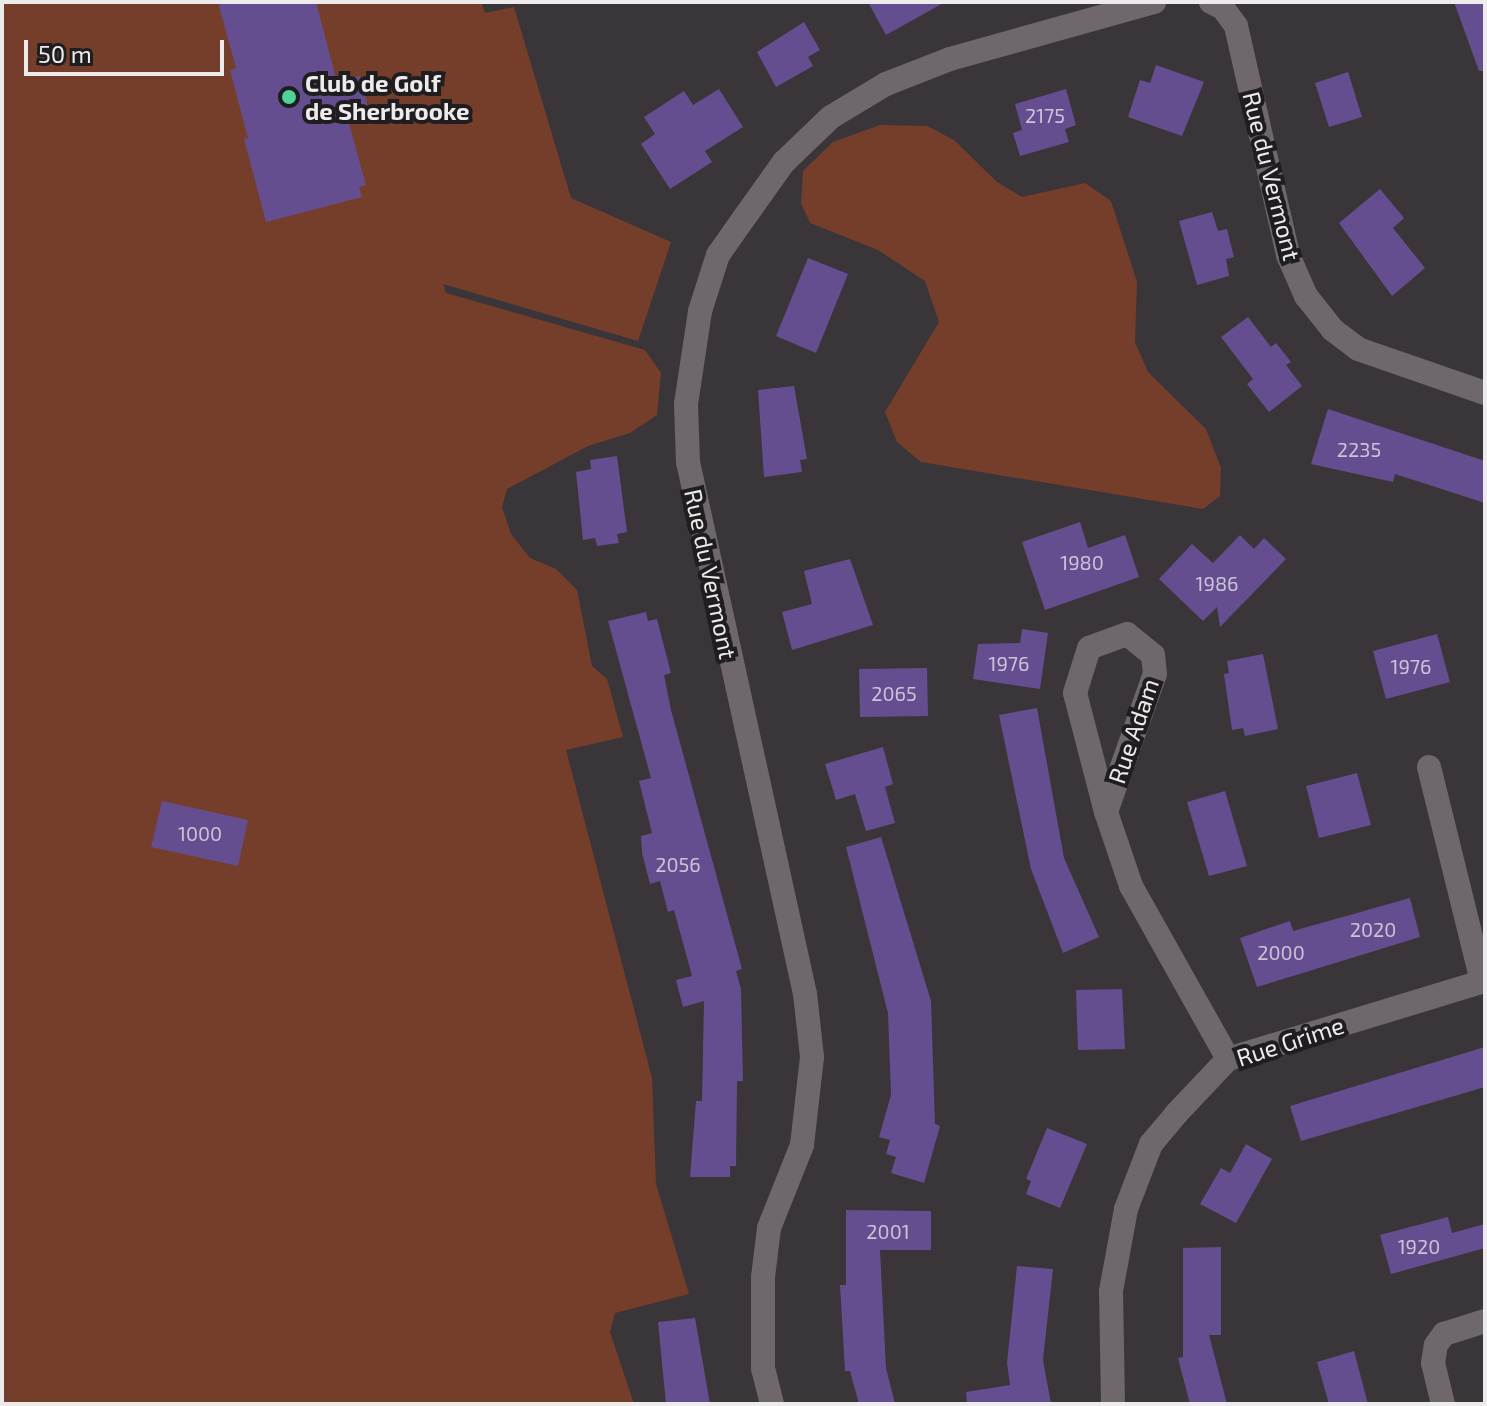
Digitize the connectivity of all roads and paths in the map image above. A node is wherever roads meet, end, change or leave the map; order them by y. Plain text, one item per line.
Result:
1 (1154, 2) edge
2 (1211, 2) edge
3 (1485, 393) edge
4 (1429, 767) dead end
5 (1106, 812) junction
6 (1483, 981) edge
7 (1228, 1059) junction
8 (1485, 1321) edge
9 (772, 1404) edge
10 (1113, 1404) edge
11 (1443, 1404) edge

1 - 9 street, Rue du Vermont
2 - 3 street, Rue du Vermont
4 - 6 street
5 - 5 street, Rue Adam
5 - 7 street, Rue Adam
6 - 7 street, Rue Grime
7 - 10 street, Rue Grime
8 - 11 street

